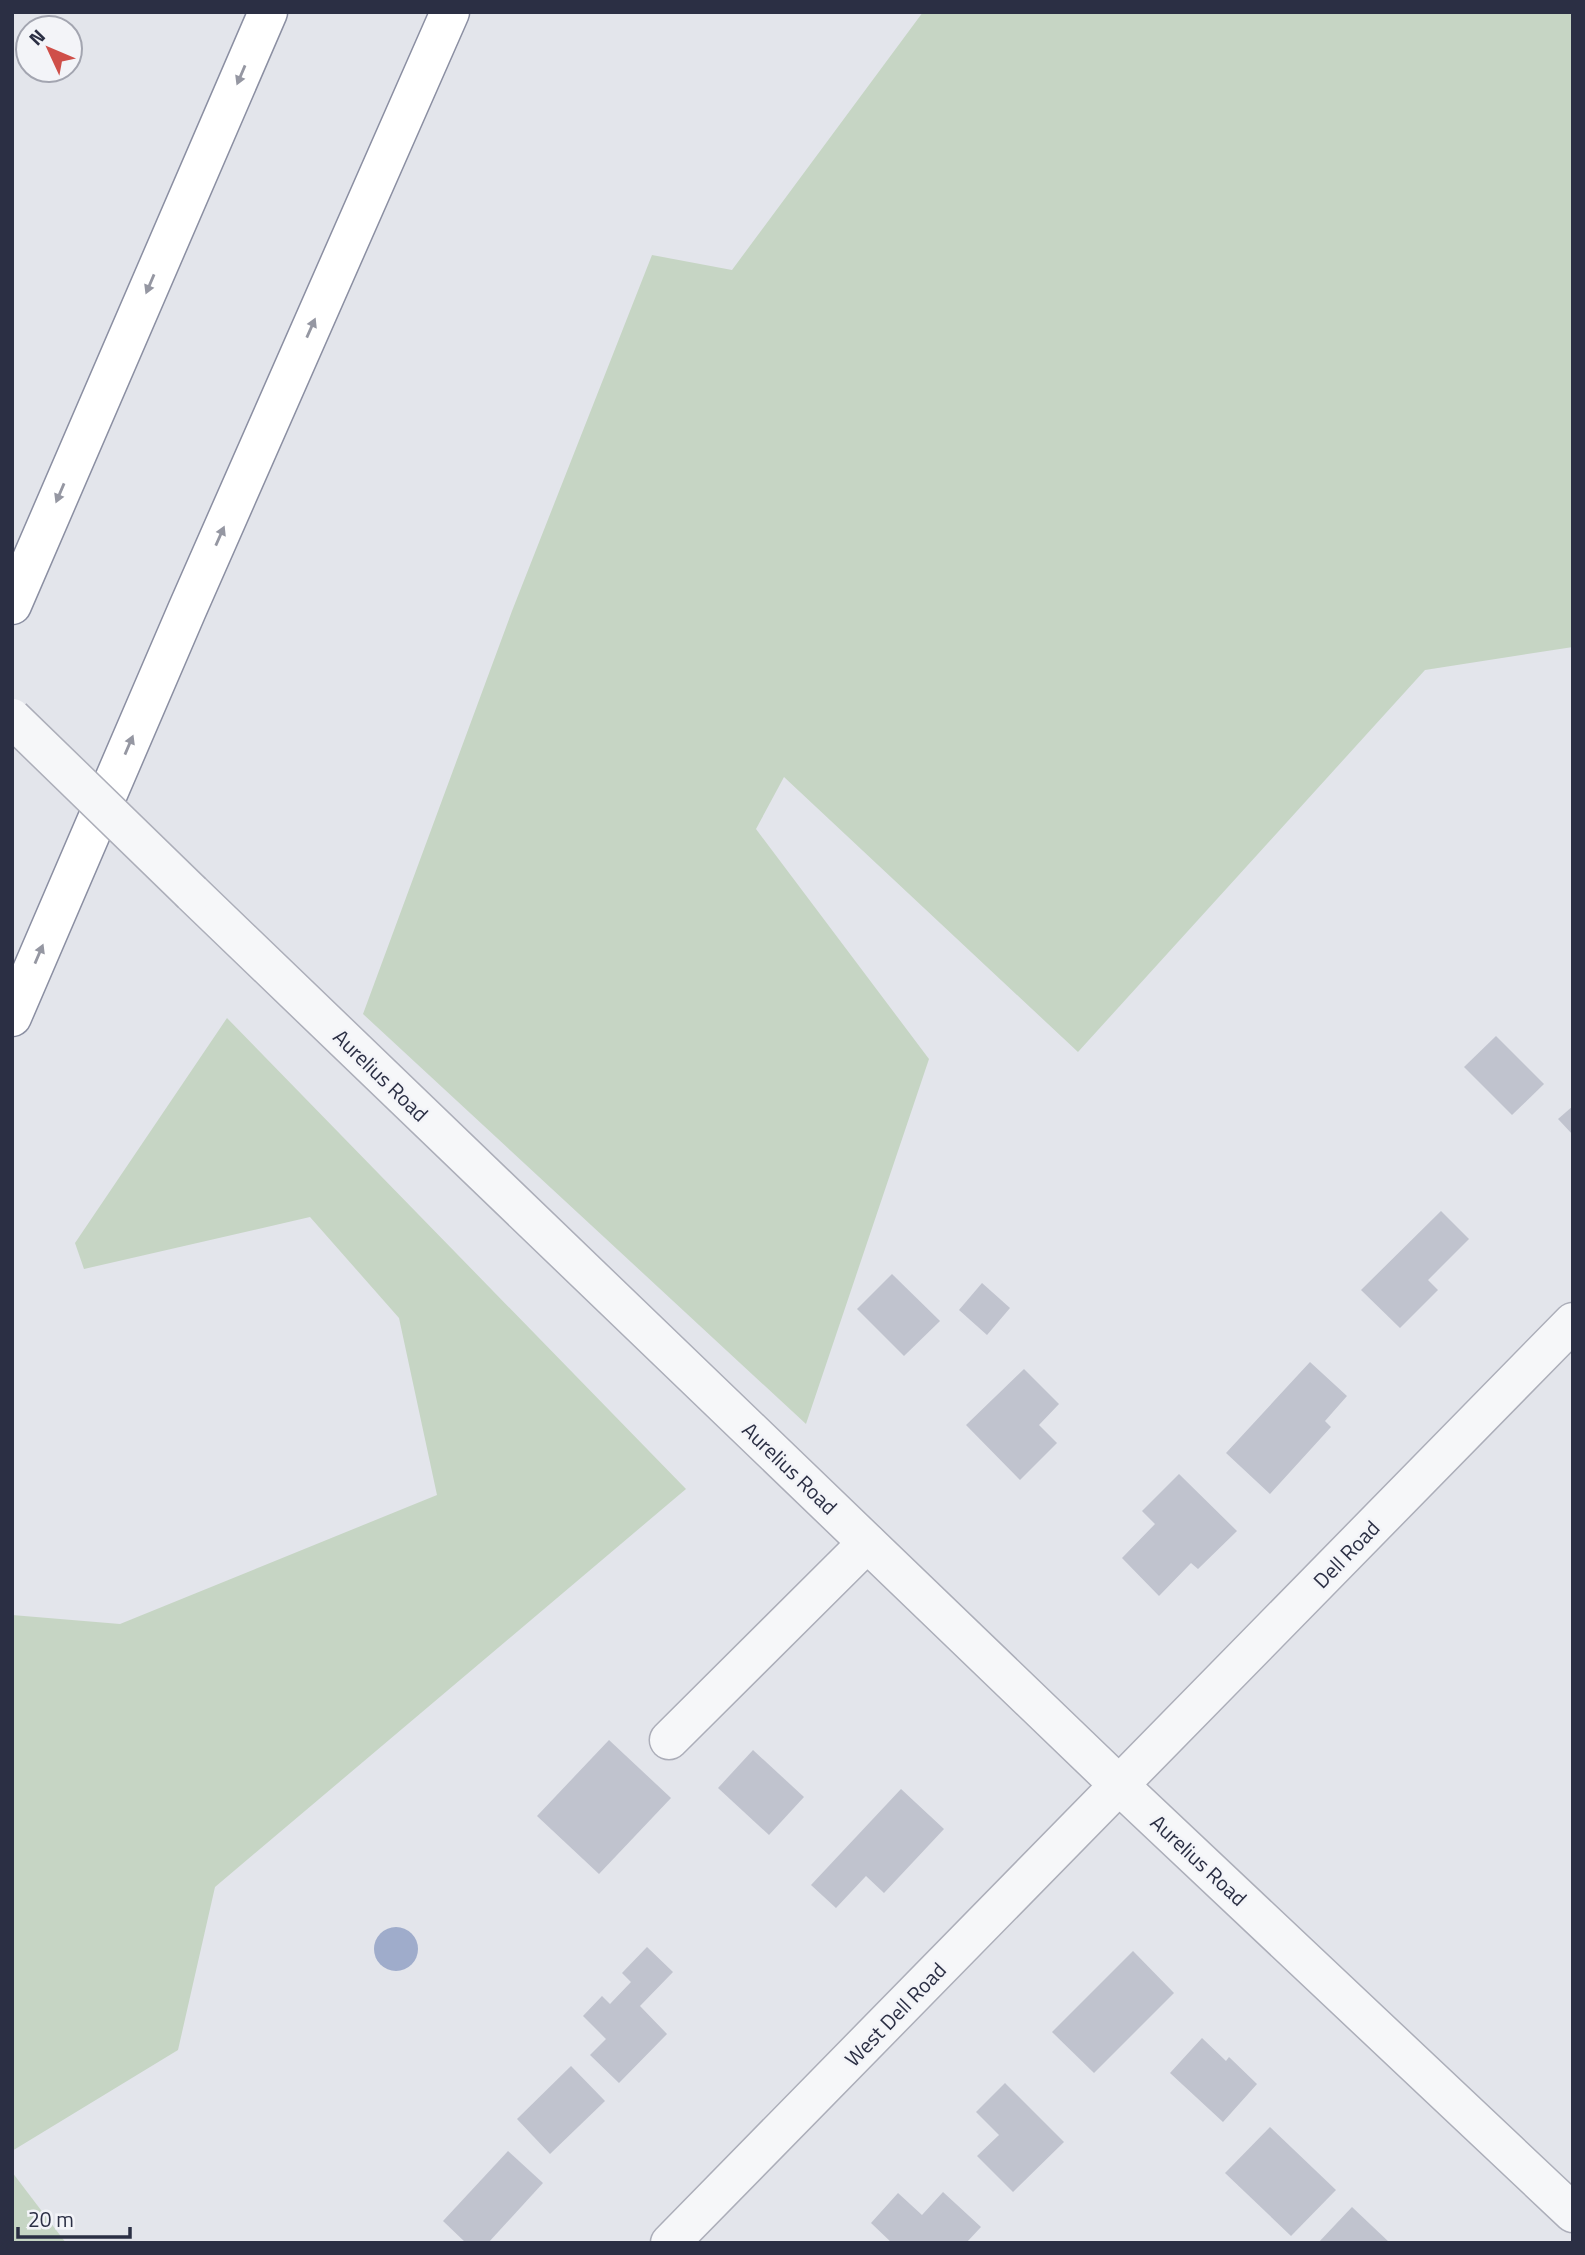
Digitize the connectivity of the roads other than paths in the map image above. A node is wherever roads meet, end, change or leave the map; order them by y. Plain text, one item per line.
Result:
1 (268, 12) edge
2 (450, 12) edge
3 (12, 605) edge
4 (12, 718) edge
5 (12, 1017) edge
6 (1573, 1322) edge
7 (867, 1542) junction
8 (669, 1740) dead end
9 (1119, 1785) junction
10 (1573, 2213) edge
11 (670, 2243) edge

1 -> 3 highway
5 -> 2 highway
4 - 7 street, Aurelius Road, bridge
6 - 9 street, Dell Road
7 - 8 street
7 - 9 street, Aurelius Road
9 - 10 street, Aurelius Road
9 - 11 street, West Dell Road

